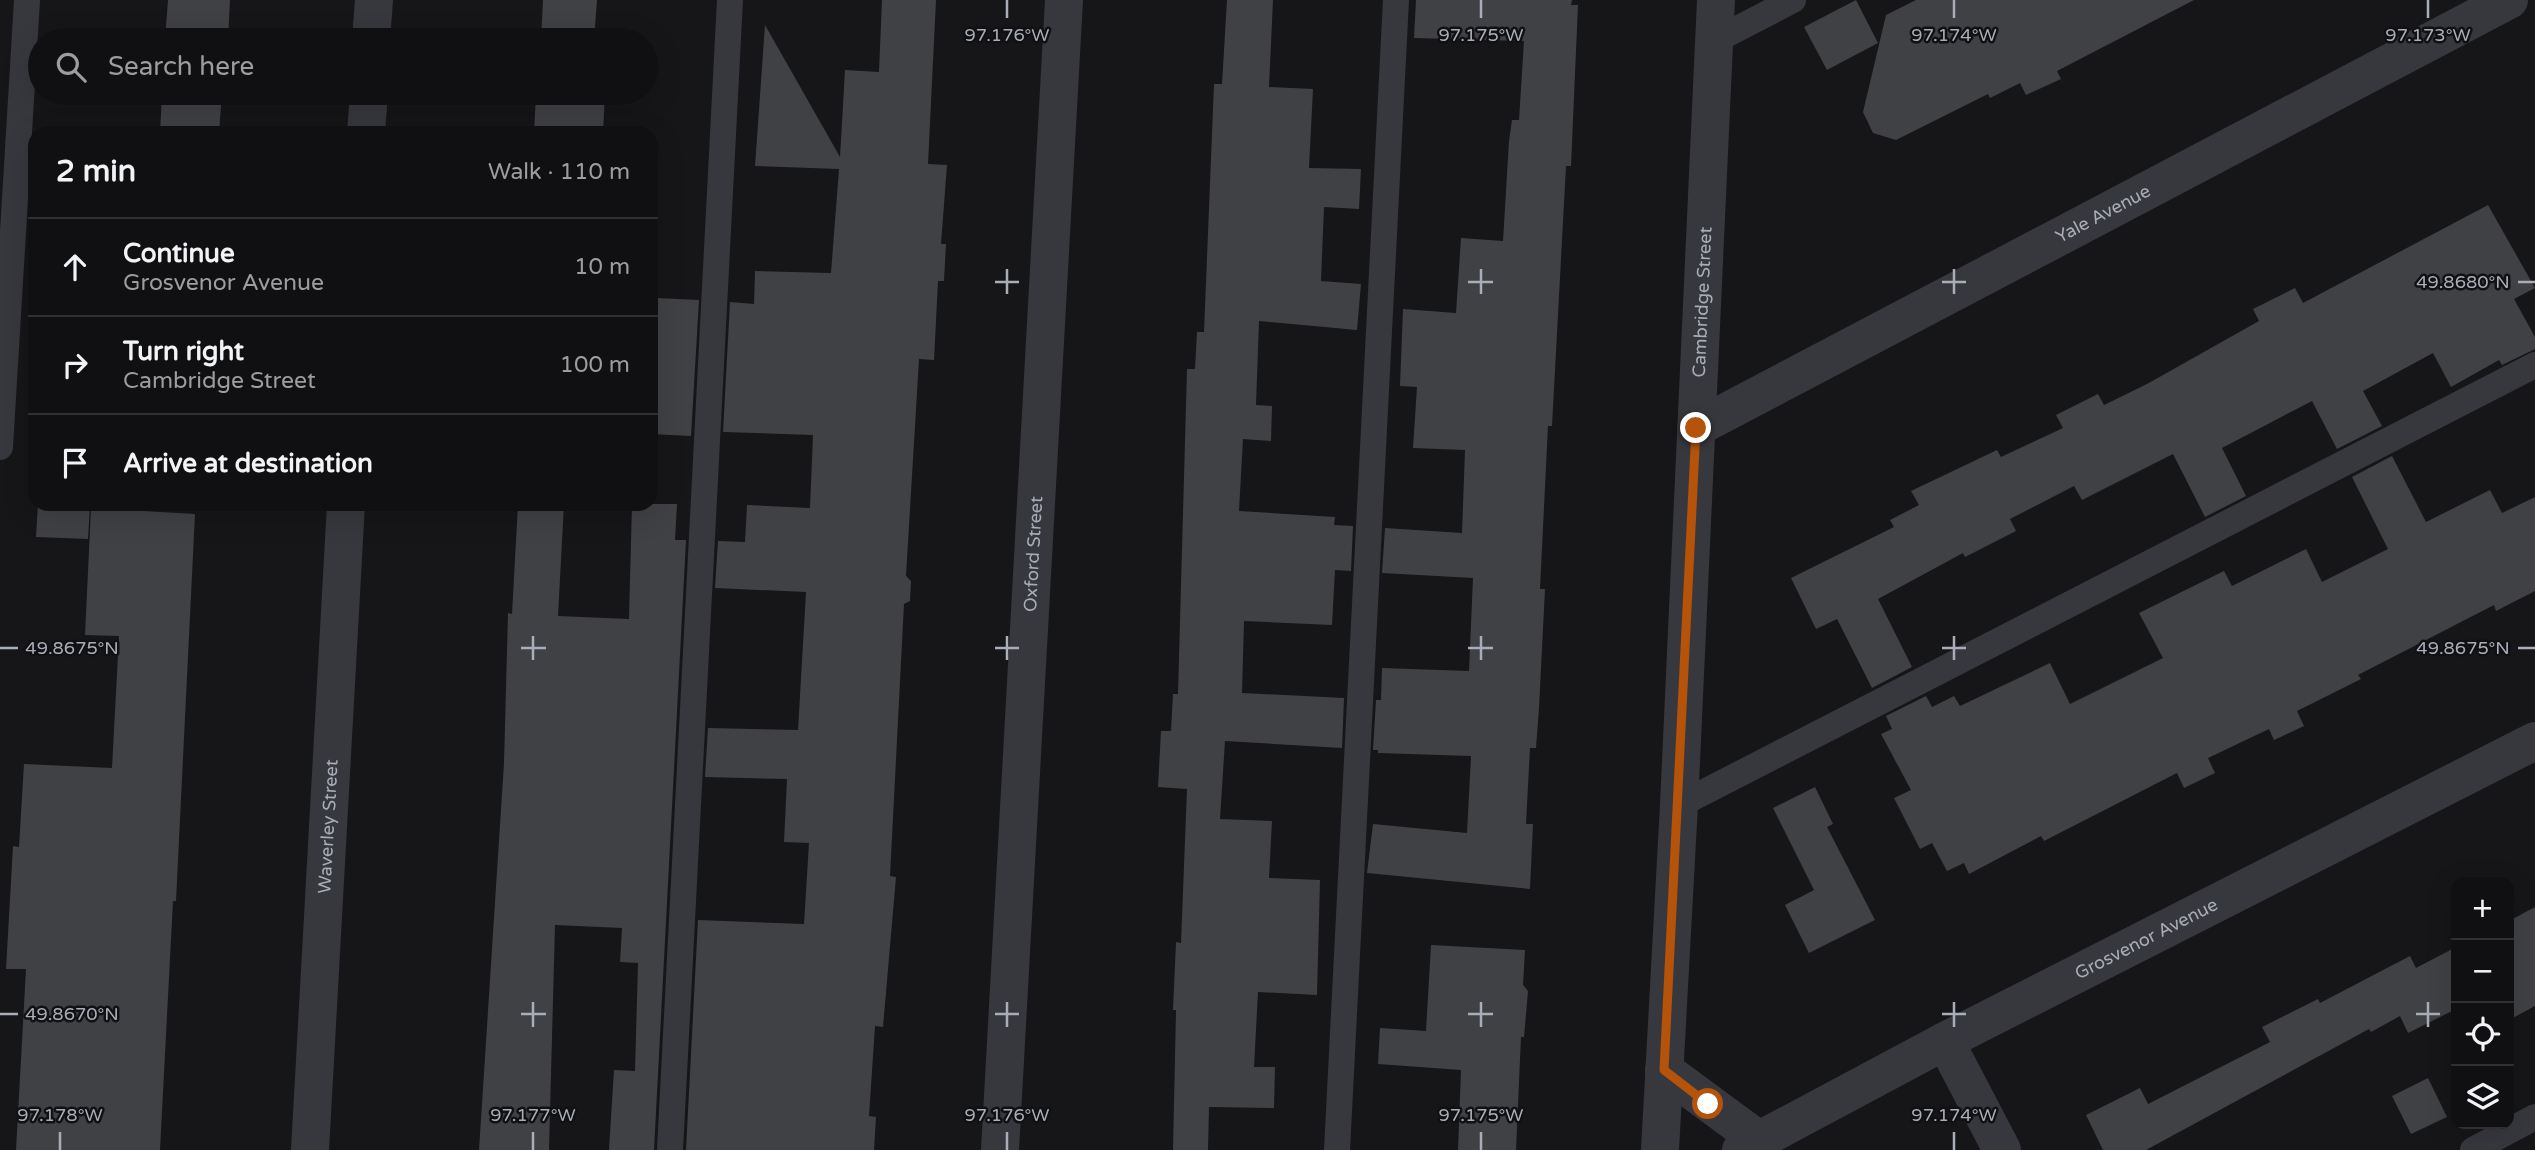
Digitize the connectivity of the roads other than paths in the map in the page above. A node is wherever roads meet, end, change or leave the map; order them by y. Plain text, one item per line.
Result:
1 (27, 0) edge
2 (374, 0) edge
3 (730, 0) edge
4 (1064, 0) edge
5 (1396, 0) edge
6 (1716, 0) edge
7 (1793, 0) edge
8 (2510, 0) edge
9 (373, 28) edge
10 (1714, 41) junction
11 (368, 105) edge
12 (367, 126) edge
13 (2535, 365) edge
14 (1696, 428) junction
15 (0, 447) edge
16 (346, 511) edge
17 (2535, 741) edge
18 (1679, 806) junction
19 (1945, 1041) junction
20 (1664, 1070) junction
21 (2535, 1117) edge
22 (1750, 1145) edge
23 (310, 1150) edge
24 (670, 1150) edge
25 (1000, 1150) edge
26 (1337, 1150) edge
27 (1660, 1150) edge
28 (2002, 1150) edge
29 (2473, 1150) edge

1 - 15 lane
2 - 9 street
3 - 24 lane
4 - 25 street, Oxford Street
5 - 26 lane
6 - 10 street, Cambridge Street
7 - 10 lane
8 - 14 street, Yale Avenue
10 - 14 street, Cambridge Street
11 - 12 street
13 - 18 lane
14 - 18 street, Cambridge Street
16 - 23 street, Waverley Street
17 - 19 street, Grosvenor Avenue
18 - 20 street, Cambridge Street
19 - 22 street, Grosvenor Avenue
19 - 28 street
20 - 22 street, Grosvenor Avenue
20 - 27 street, Cambridge Street
21 - 29 lane

